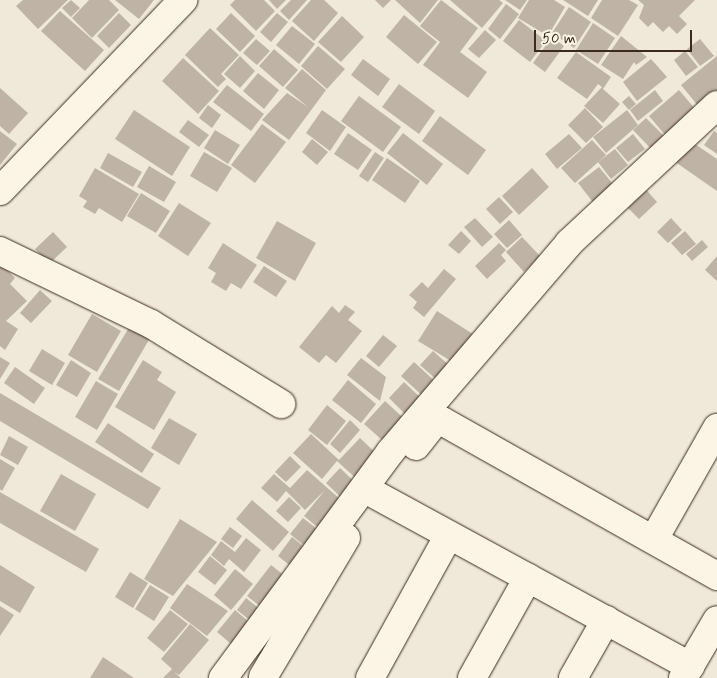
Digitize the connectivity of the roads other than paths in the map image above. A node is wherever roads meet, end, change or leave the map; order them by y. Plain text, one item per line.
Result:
1 (183, 0) edge
2 (717, 106) edge
3 (0, 191) edge
4 (0, 252) edge
5 (281, 404) dead end
6 (717, 428) edge
7 (376, 495) junction
8 (449, 535) junction
9 (654, 539) junction
10 (717, 576) edge
11 (528, 578) junction
12 (606, 620) junction
13 (717, 620) edge
14 (686, 672) edge
15 (250, 675) edge
16 (370, 678) edge
17 (472, 678) edge
18 (573, 678) edge

1 - 3 main road
2 - 15 main road
4 - 5 main road
6 - 9 main road
7 - 8 main road
7 - 9 main road
7 - 15 main road
8 - 11 main road
8 - 16 main road
9 - 10 main road
11 - 12 main road
11 - 17 main road
12 - 14 main road
12 - 18 main road
13 - 14 main road

